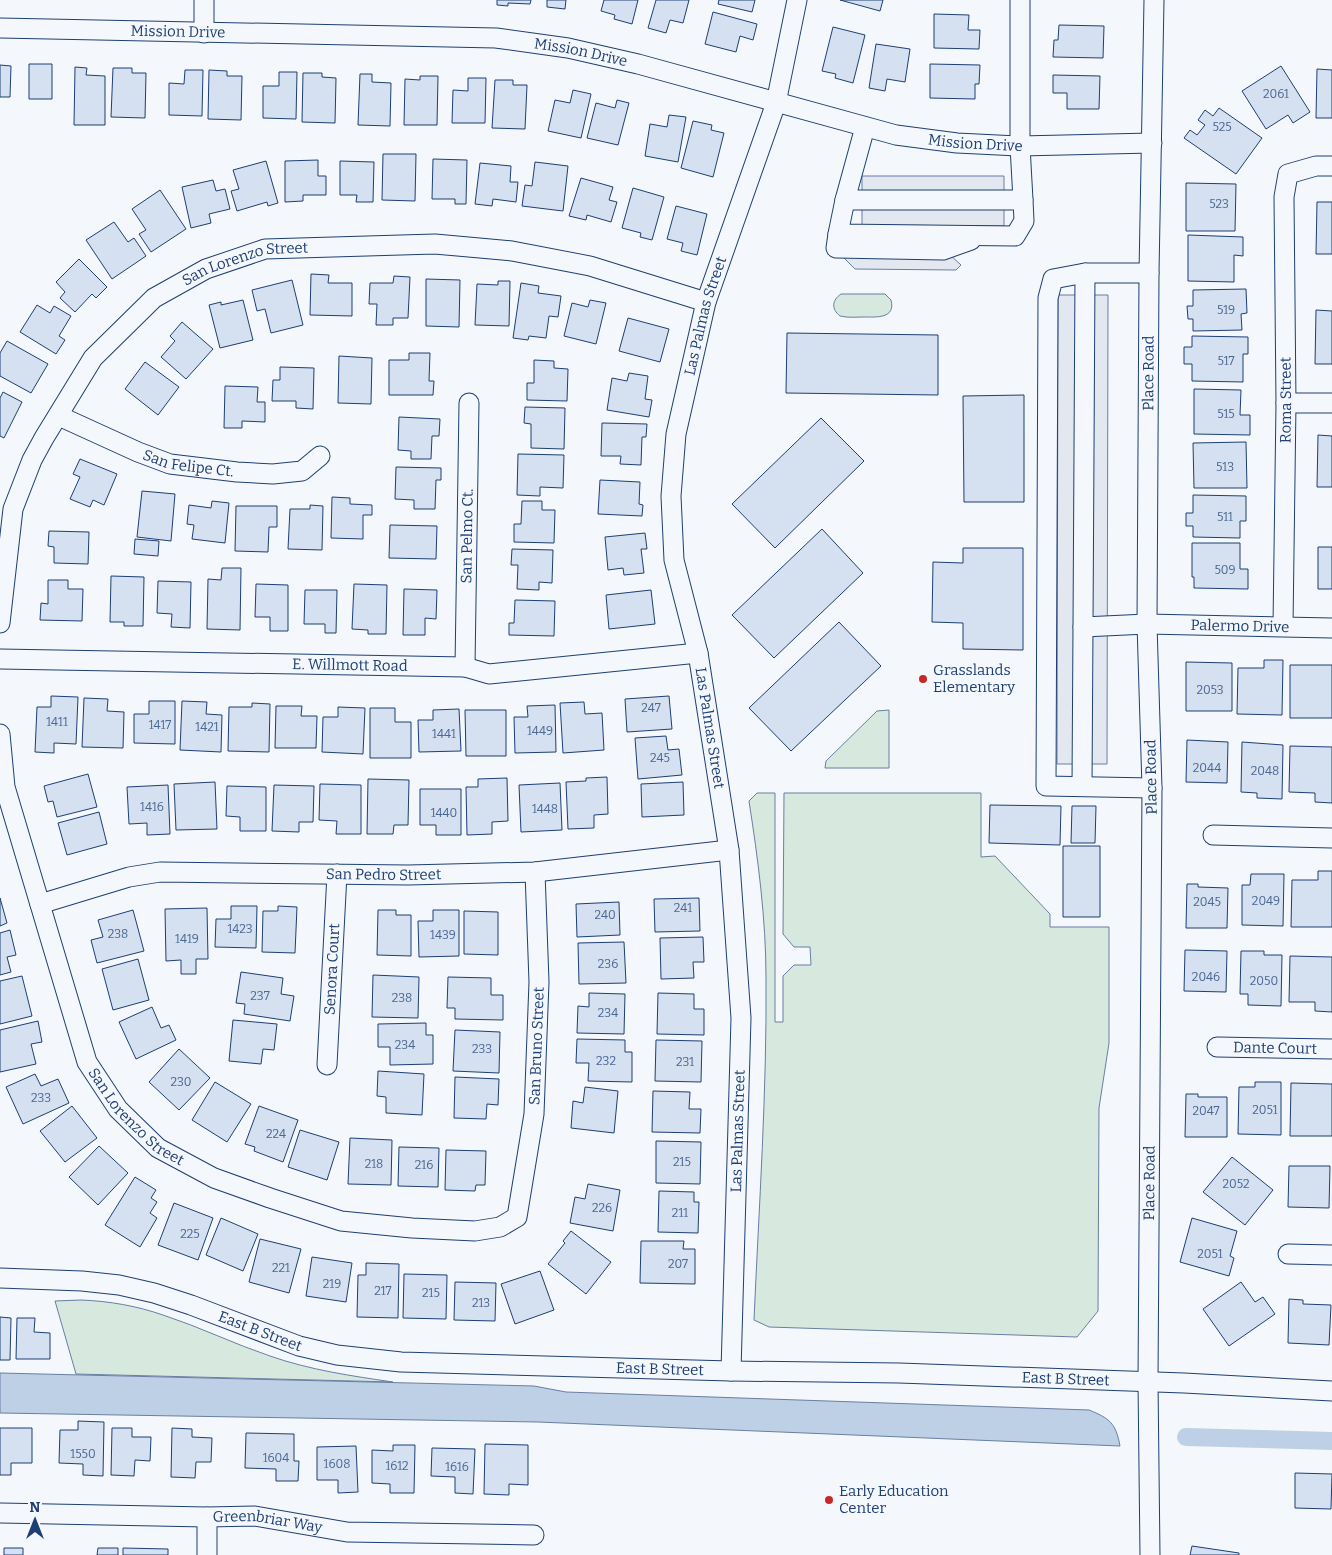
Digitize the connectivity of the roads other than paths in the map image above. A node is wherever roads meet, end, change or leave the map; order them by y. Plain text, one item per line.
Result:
1 (204, 0) edge
2 (797, 0) edge
3 (1020, 0) edge
4 (1154, 0) edge
5 (0, 28) edge
6 (204, 33) junction
7 (776, 103) junction
8 (865, 127) junction
9 (1152, 144) junction
10 (1020, 146) junction
11 (1332, 166) edge
12 (845, 200) junction
13 (1023, 200) junction
14 (1085, 273) junction
15 (1149, 273) junction
16 (706, 302) junction
17 (469, 403) dead end
18 (1286, 403) junction
19 (1332, 403) edge
20 (59, 416) junction
21 (320, 456) dead end
22 (0, 623) edge
23 (1148, 624) junction
24 (1283, 626) junction
25 (1083, 627) junction
26 (1332, 628) edge
27 (698, 653) junction
28 (0, 659) edge
29 (465, 667) junction
30 (0, 734) edge
31 (1082, 786) junction
32 (1152, 788) junction
33 (1213, 836) dead end
34 (1332, 838) edge
35 (729, 850) junction
36 (535, 872) junction
37 (337, 874) junction
38 (40, 904) junction
39 (1217, 1047) dead end
40 (1332, 1049) edge
41 (326, 1065) dead end
42 (516, 1217) joint
43 (1288, 1254) dead end
44 (1332, 1255) edge
45 (0, 1278) edge
46 (732, 1371) junction
47 (1148, 1382) junction
48 (1332, 1391) edge
49 (0, 1512) edge
50 (207, 1517) junction
51 (534, 1535) dead end
52 (207, 1555) edge
53 (1150, 1555) edge

1 - 6 street
2 - 7 street, Las Palmas Street
3 - 10 street
4 - 9 street, Place Road
5 - 6 street, Mission Drive
6 - 7 street, Mission Drive
7 - 8 street, Mission Drive
7 - 16 street, Las Palmas Street
8 - 10 street, Mission Drive
8 - 12 street
9 - 10 street, Mission Drive
9 - 15 street, Place Road
10 - 13 street
11 - 18 street, Roma Street
12 - 13 street
12 - 13 street
14 - 15 street
14 - 25 street
14 - 31 street
15 - 23 street, Place Road
16 - 20 street, San Lorenzo Street
16 - 27 street, Las Palmas Street
17 - 29 street, San Pelmo Ct.
18 - 19 street
18 - 24 street, Roma Street
20 - 21 street, San Felipe Ct.
20 - 22 street, San Lorenzo Street
23 - 24 street, Palermo Drive
23 - 25 street, Palermo Drive
23 - 32 street, Place Road
24 - 26 street, Palermo Drive
25 - 31 street
27 - 29 street, E. Willmott Road
27 - 35 street, Las Palmas Street
28 - 29 street, E. Willmott Road
30 - 38 street, San Lorenzo Street
31 - 32 street
32 - 47 street, Place Road
33 - 34 street
35 - 36 street, San Pedro Street
35 - 46 street, Las Palmas Street
36 - 37 street, San Pedro Street
36 - 42 street, San Bruno Street
37 - 38 street, San Pedro Street
37 - 41 street, Senora Court
38 - 42 street, San Lorenzo Street
39 - 40 street, Dante Court
43 - 44 street
45 - 46 street, East B Street
46 - 47 street, East B Street
47 - 48 street, East B Street
47 - 53 street, Place Road
49 - 50 street, Greenbriar Way
50 - 51 street, Greenbriar Way
50 - 52 street

